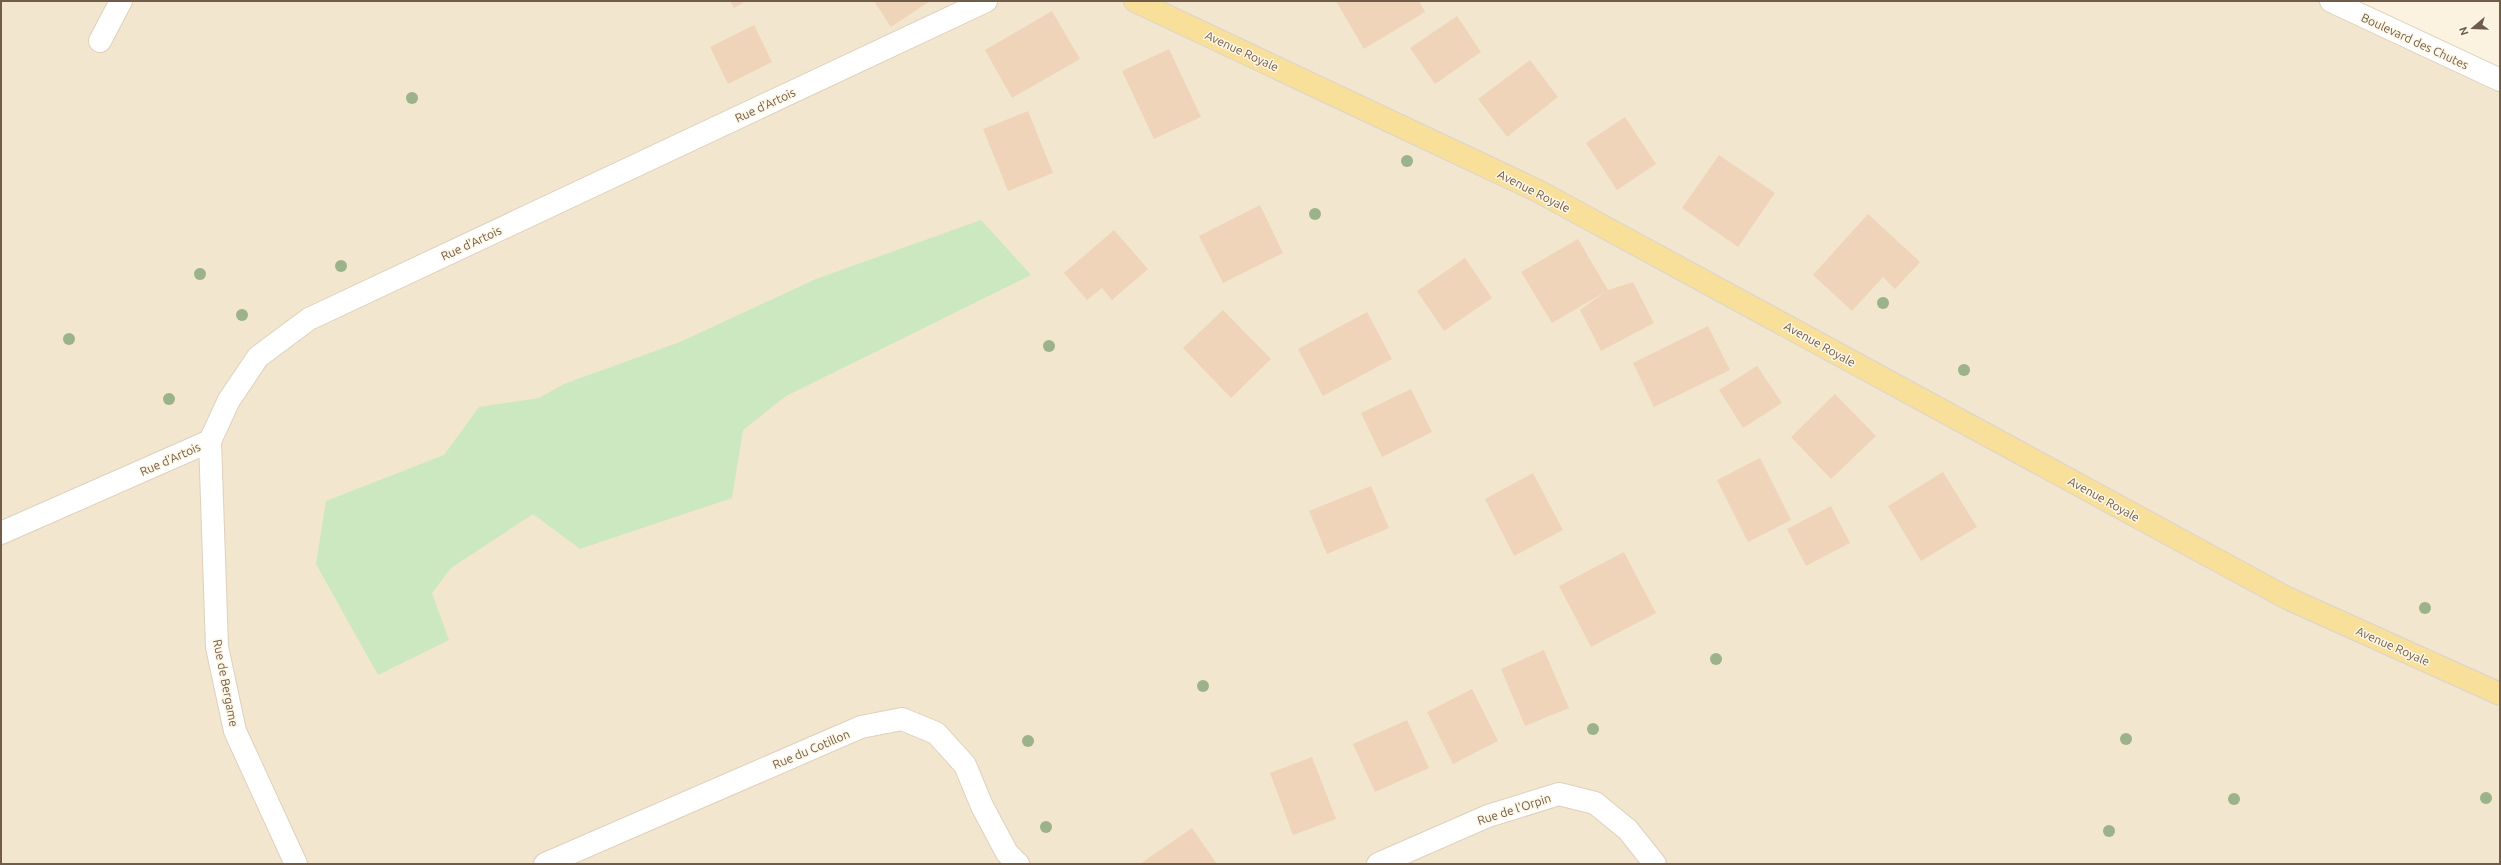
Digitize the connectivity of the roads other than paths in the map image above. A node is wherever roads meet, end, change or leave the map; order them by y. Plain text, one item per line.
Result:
1 (121, 1) edge
2 (986, 1) edge
3 (1135, 1) edge
4 (2331, 1) edge
5 (100, 40) dead end
6 (2500, 80) edge
7 (210, 441) junction
8 (1, 533) edge
9 (2500, 694) edge
10 (296, 864) edge
11 (545, 864) edge
12 (1018, 864) edge
13 (1378, 864) edge
14 (1655, 864) edge

1 - 5 street
2 - 7 street, Rue d'Artois
3 - 9 main road, Avenue Royale
4 - 6 street, Boulevard des Chutes
7 - 8 street, Rue d'Artois
7 - 10 street, Rue de Bergame
11 - 12 street, Rue du Cotillon
13 - 14 street, Rue de l'Orpin

